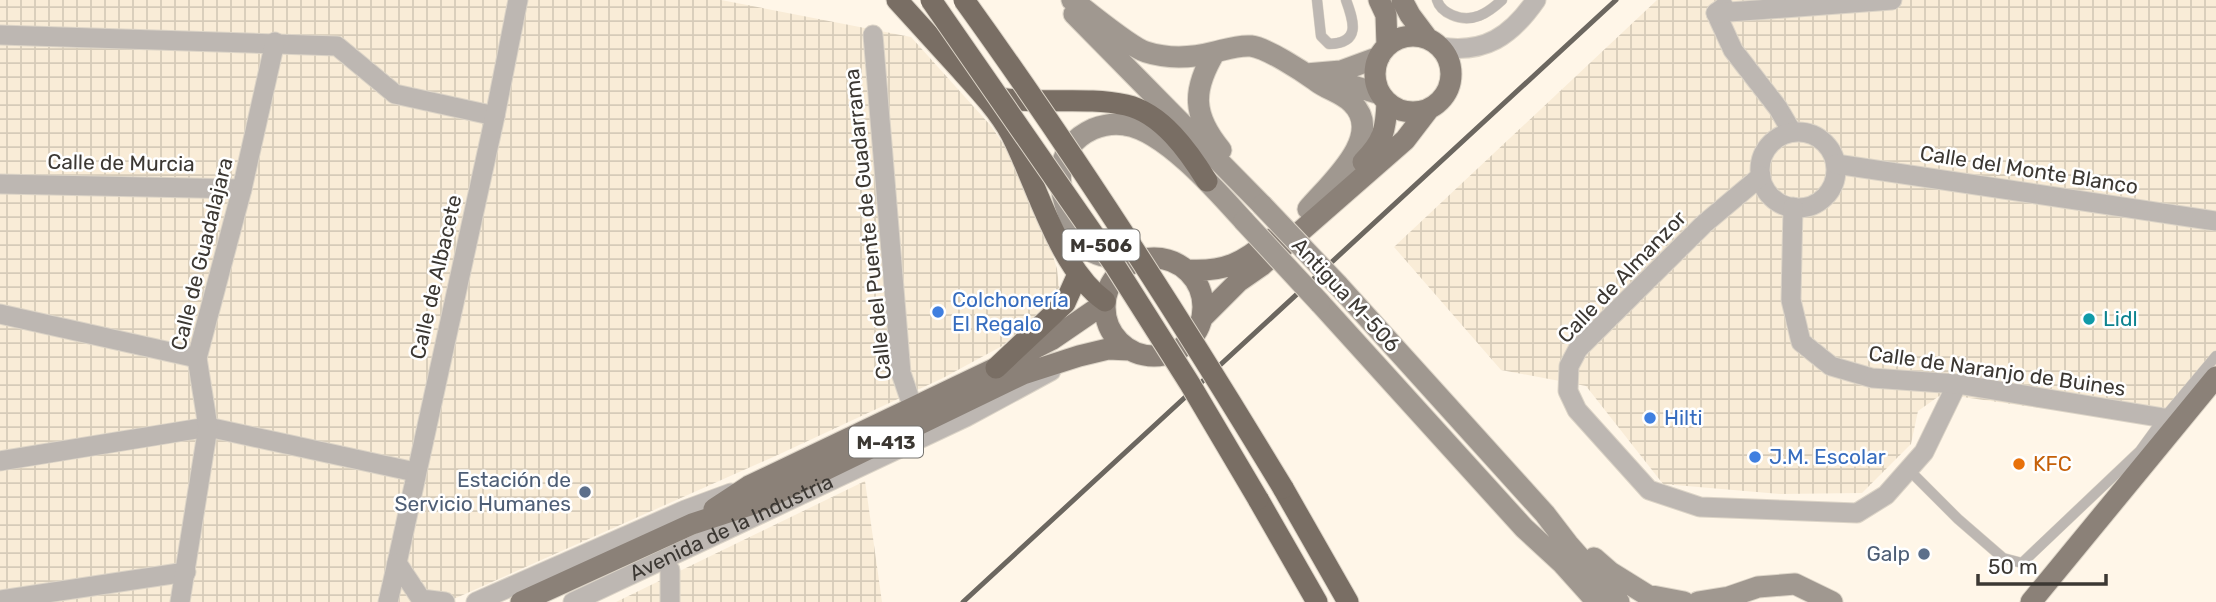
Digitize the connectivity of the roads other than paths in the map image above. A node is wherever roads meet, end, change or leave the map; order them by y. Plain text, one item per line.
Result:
1 (518, 0) edge
2 (897, 0) edge
3 (931, 0) edge
4 (964, 0) edge
5 (1059, 0) edge
6 (1072, 0) edge
7 (1317, 0) edge
8 (1346, 0) edge
9 (1379, 0) edge
10 (1402, 0) edge
11 (1437, 0) edge
12 (1502, 0) edge
13 (1536, 0) edge
14 (1734, 0) edge
15 (1892, 0) edge
16 (1716, 13) junction
17 (0, 35) edge
18 (873, 35) dead end
19 (275, 42) junction
20 (1434, 43) junction
21 (1215, 52) junction
22 (1383, 52) junction
23 (1313, 79) junction
24 (983, 95) junction
25 (1383, 98) junction
26 (1428, 110) junction
27 (495, 117) junction
28 (1792, 132) junction
29 (1836, 164) junction
30 (1761, 176) junction
31 (1208, 181) junction
32 (0, 184) edge
33 (242, 189) junction
34 (1262, 205) junction
35 (1793, 208) junction
36 (1308, 209) junction
37 (2216, 221) edge
38 (1138, 260) junction
39 (1188, 270) junction
40 (1078, 274) junction
41 (1105, 302) junction
42 (0, 314) edge
43 (1203, 317) junction
44 (1129, 350) junction
45 (1079, 356) junction
46 (2216, 356) edge
47 (197, 358) junction
48 (996, 368) junction
49 (2216, 377) edge
50 (1957, 384) junction
51 (2216, 400) edge
52 (913, 408) junction
53 (2164, 418) junction
54 (208, 427) junction
55 (2142, 449) junction
56 (0, 461) edge
57 (1908, 469) junction
58 (853, 471) junction
59 (415, 472) junction
60 (748, 486) junction
61 (1545, 514) junction
62 (692, 524) junction
63 (1524, 528) junction
64 (397, 563) junction
65 (670, 570) junction
66 (186, 572) junction
67 (1758, 587) junction
68 (2037, 599) edge
69 (0, 600) edge
70 (180, 602) edge
71 (388, 602) edge
72 (445, 602) edge
73 (476, 602) edge
74 (521, 602) edge
75 (573, 602) edge
76 (599, 602) edge
77 (670, 602) edge
78 (1317, 602) edge
79 (1348, 602) edge
80 (1578, 602) edge
81 (1597, 602) edge
82 (1619, 602) edge
83 (1685, 602) edge
84 (1698, 602) edge
85 (1742, 602) edge
86 (1832, 602) edge

1 - 27 street, Calle de Albacete
2 - 24 highway
3 - 78 highway, M-506, bridge
4 - 79 highway, M-506, bridge
5 - 34 street, Antigua M-506
6 - 21 street
7 - 8 lane
9 - 22 main road
10 - 20 main road
11 - 12 lane
13 - 20 street
14 - 16 street
15 - 16 street
16 - 28 street
17 - 19 street
18 - 52 street, Calle del Puente de Guadarrama
19 - 27 street
19 - 33 street, Calle de Guadalajara
20 - 22 main road
20 - 26 main road, M-413
21 - 23 street
21 - 34 street
22 - 23 street
22 - 25 main road
23 - 25 street
23 - 36 street
24 - 31 highway
24 - 40 highway
25 - 26 main road
25 - 36 main road
26 - 43 main road, M-413
27 - 59 street, Calle de Albacete
28 - 29 street
28 - 30 street
29 - 35 street
29 - 37 street, Calle del Monte Blanco
30 - 35 street
30 - 57 street, Calle de Almanzor
31 - 38 street, Antigua M-506
31 - 63 street, Antigua M-506, bridge
32 - 33 street, Calle de Murcia
33 - 47 street, Calle de Guadalajara
34 - 61 street, Antigua M-506, bridge
35 - 50 street, Calle de Naranjo de Buines
36 - 39 main road
38 - 39 main road
38 - 41 main road, M-413
39 - 43 main road
40 - 41 highway
40 - 48 highway
41 - 44 main road
41 - 48 main road, M-413
42 - 47 street
43 - 44 main road, M-413
44 - 45 main road, M-413
45 - 58 street, Avenida de la Industria
45 - 62 main road, M-413
46 - 53 lane
47 - 54 street, Calle de Guadalajara
48 - 52 main road, M-413
49 - 68 main road
50 - 53 street, Calle de Naranjo de Buines
50 - 57 street, Calle de Almanzor
51 - 68 main road
52 - 60 main road, M-413
53 - 55 lane
54 - 56 street
54 - 59 street
54 - 66 street, Calle de Guadalajara
55 - 57 lane
55 - 68 lane
58 - 65 street, Avenida de la Industria
58 - 75 street, Avenida de la Industria
59 - 64 street, Calle de Albacete
60 - 62 main road, M-413
60 - 73 street, Avenida de la Industria
61 - 82 street, Antigua M-506
61 - 83 street
62 - 74 main road, Avenida de la Industria / M-413
63 - 80 street
63 - 81 street, Antigua M-506
64 - 71 street, Calle de Albacete
64 - 72 street
65 - 76 street, Avenida de la Industria
65 - 77 street
66 - 69 street
66 - 70 street, Calle de Guadalajara
67 - 84 street
67 - 85 street
67 - 86 street

